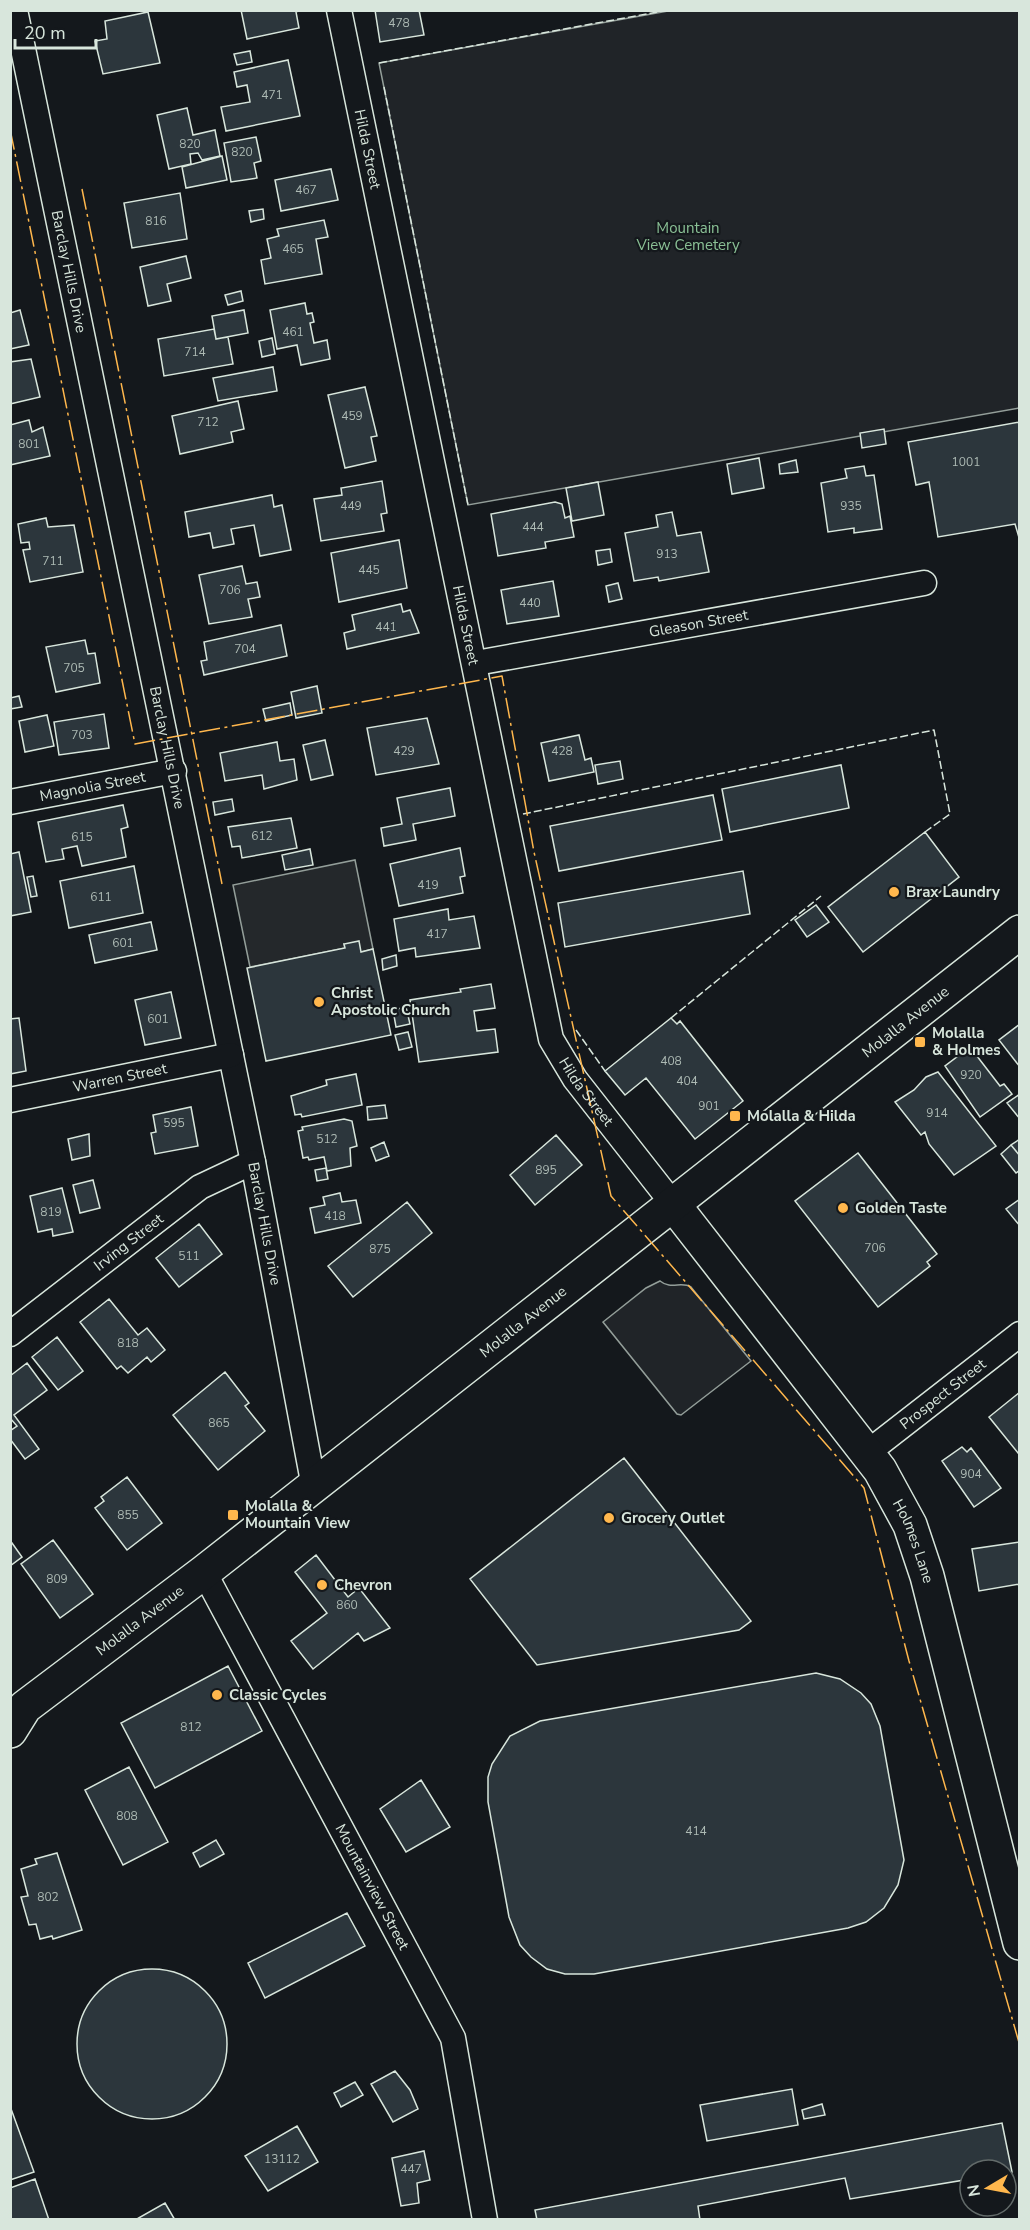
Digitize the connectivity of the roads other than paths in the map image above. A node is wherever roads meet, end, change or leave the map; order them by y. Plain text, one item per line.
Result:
1 (15, 10) edge
2 (339, 10) edge
3 (924, 583) dead end
4 (476, 663) junction
5 (174, 771) junction
6 (10, 802) edge
7 (1020, 932) edge
8 (231, 1055) junction
9 (10, 1100) edge
10 (254, 1162) junction
11 (673, 1204) junction
12 (10, 1334) edge
13 (1020, 1334) edge
14 (867, 1453) junction
15 (314, 1487) junction
16 (204, 1572) junction
17 (15, 1715) edge
18 (1020, 1943) edge
19 (485, 2220) edge

1 - 5 street, Barclay Hills Drive
2 - 4 street, Hilda Street
3 - 4 street, Gleason Street
4 - 11 street, Hilda Street
5 - 6 street, Magnolia Street
5 - 8 street, Barclay Hills Drive
7 - 11 main road, Molalla Avenue
8 - 9 street, Warren Street
8 - 10 street, Barclay Hills Drive
10 - 12 street, Irving Street
10 - 15 street, Barclay Hills Drive
11 - 14 main road, Holmes Lane
11 - 15 main road, Molalla Avenue
13 - 14 street, Prospect Street
14 - 18 main road, Holmes Lane
15 - 16 main road, Molalla Avenue
16 - 17 main road, Molalla Avenue
16 - 19 street, Mountainview Street

